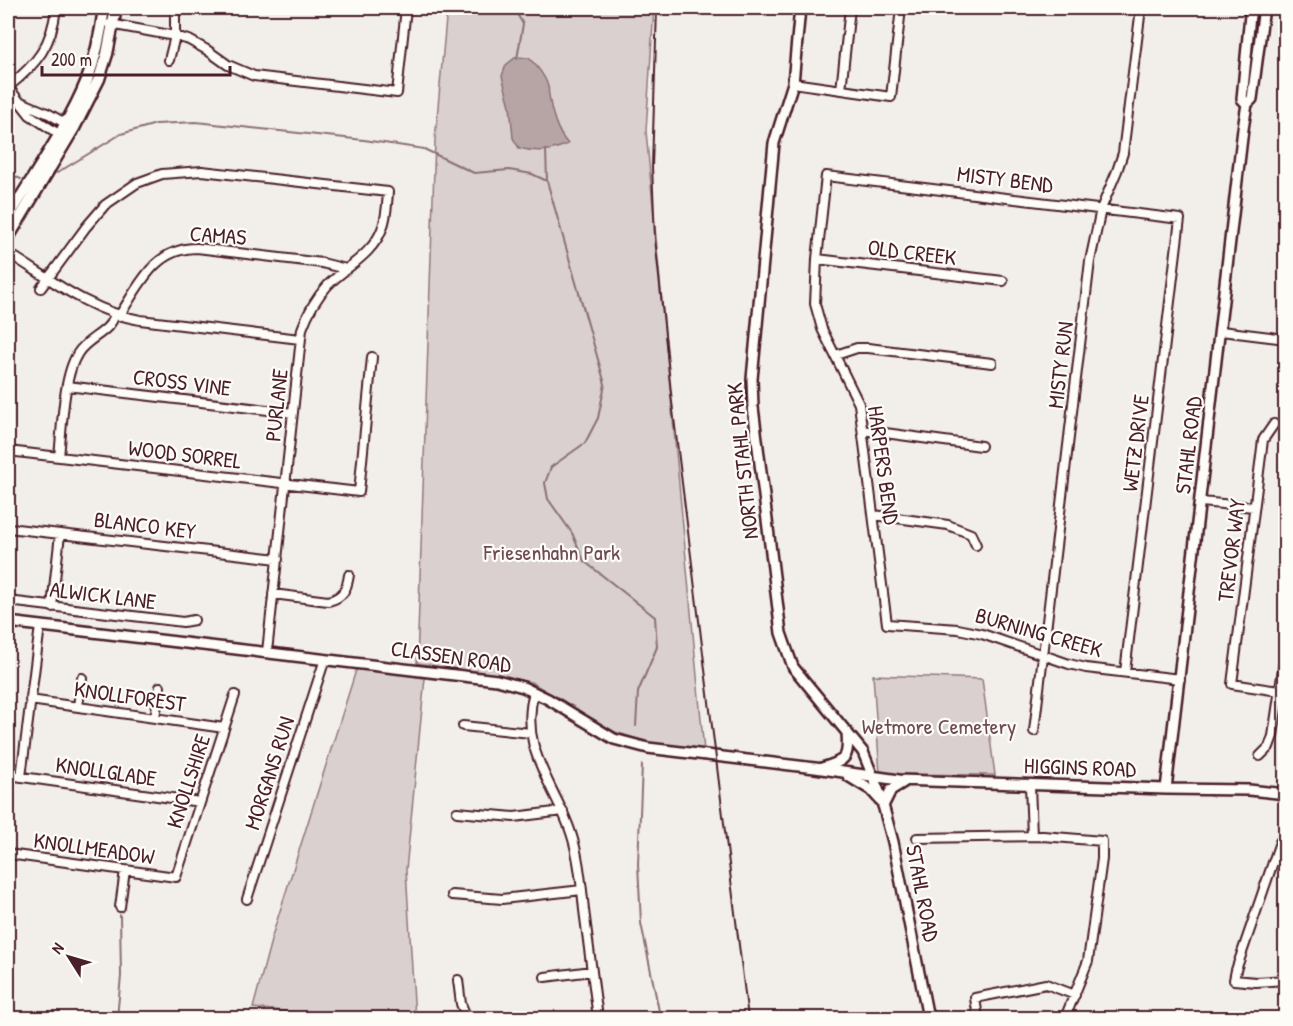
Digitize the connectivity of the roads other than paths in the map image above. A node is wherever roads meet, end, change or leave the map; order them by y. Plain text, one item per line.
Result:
1 (56, 8) edge
2 (104, 8) edge
3 (116, 8) edge
4 (175, 8) edge
5 (381, 8) edge
6 (800, 8) edge
7 (850, 8) edge
8 (901, 8) edge
9 (1141, 8) edge
10 (1254, 8) edge
11 (1260, 8) edge
12 (405, 9) edge
13 (108, 24) junction
14 (175, 36) junction
15 (169, 60) dead end
16 (793, 83) junction
17 (8, 87) edge
18 (841, 90) junction
19 (18, 100) junction
20 (1247, 104) junction
21 (42, 111) junction
22 (36, 120) junction
23 (69, 125) junction
24 (62, 137) junction
25 (826, 176) joint
26 (1101, 209) junction
27 (8, 218) edge
28 (1180, 219) joint
29 (8, 238) edge
30 (8, 253) edge
31 (817, 259) junction
32 (346, 269) junction
33 (50, 279) junction
34 (1003, 281) dead end
35 (41, 288) dead end
36 (117, 315) junction
37 (1221, 331) junction
38 (300, 339) junction
39 (1286, 339) edge
40 (836, 356) junction
41 (372, 357) dead end
42 (992, 363) dead end
43 (67, 386) junction
44 (293, 412) junction
45 (1274, 424) dead end
46 (863, 430) junction
47 (981, 446) dead end
48 (8, 451) edge
49 (59, 457) junction
50 (286, 484) junction
51 (1201, 502) junction
52 (1254, 507) junction
53 (874, 515) junction
54 (8, 528) edge
55 (60, 534) junction
56 (975, 545) dead end
57 (278, 559) junction
58 (349, 575) dead end
59 (273, 594) junction
60 (8, 601) edge
61 (52, 607) junction
62 (194, 620) dead end
63 (8, 622) edge
64 (887, 624) joint
65 (40, 626) junction
66 (267, 652) junction
67 (1043, 655) junction
68 (1284, 655) edge
69 (325, 658) junction
70 (1125, 672) junction
71 (82, 678) dead end
72 (1180, 679) junction
73 (159, 687) dead end
74 (534, 692) junction
75 (1279, 692) junction
76 (235, 695) dead end
77 (30, 700) junction
78 (78, 706) junction
79 (155, 717) junction
80 (463, 726) dead end
81 (224, 728) junction
82 (531, 732) junction
83 (847, 732) junction
84 (1034, 732) dead end
85 (1260, 756) dead end
86 (820, 769) junction
87 (844, 773) junction
88 (8, 776) edge
89 (21, 777) junction
90 (874, 777) junction
91 (908, 781) junction
92 (1030, 785) junction
93 (1166, 789) junction
94 (1286, 794) edge
95 (200, 802) junction
96 (883, 804) junction
97 (563, 811) junction
98 (457, 812) dead end
99 (1032, 836) junction
100 (917, 838) dead end
101 (1283, 842) edge
102 (8, 854) edge
103 (125, 870) junction
104 (176, 877) joint
105 (582, 890) junction
106 (452, 895) dead end
107 (247, 899) dead end
108 (120, 907) dead end
109 (592, 971) junction
110 (545, 977) dead end
111 (459, 980) dead end
112 (1286, 980) edge
113 (1075, 995) junction
114 (467, 1018) edge
115 (598, 1018) edge
116 (928, 1018) edge
117 (978, 1018) edge
118 (1065, 1018) edge

1 - 17 street
2 - 13 main road
3 - 13 main road
4 - 14 street
5 - 12 street
6 - 16 street, NORTH STAHL PARK
7 - 18 street
8 - 18 street
9 - 26 street, MISTY RUN
10 - 20 street, STAHL ROAD
11 - 20 street, STAHL ROAD
12 - 14 street
13 - 14 street
13 - 23 main road
14 - 15 street
16 - 18 street
16 - 83 street, NORTH STAHL PARK
17 - 19 street
19 - 21 street
19 - 22 street
20 - 37 street, STAHL ROAD
21 - 22 street
21 - 23 street
22 - 24 street
23 - 24 main road
24 - 27 main road
24 - 29 main road
25 - 26 street, MISTY BEND
25 - 31 street, HARPERS BEND
26 - 28 street, MISTY BEND
26 - 67 street, MISTY RUN
28 - 70 street, WETZ DRIVE
30 - 33 street
31 - 34 street, OLD CREEK
31 - 40 street, HARPERS BEND
32 - 33 street, PURLANE
32 - 36 street, CAMAS
32 - 38 street, PURLANE
33 - 35 street
33 - 36 street
36 - 38 street
36 - 43 street, CAMAS
37 - 39 street
37 - 51 street, STAHL ROAD
38 - 44 street, PURLANE
40 - 42 street
40 - 46 street, HARPERS BEND
41 - 50 street, WOOD SORREL
43 - 44 street, CROSS VINE
43 - 49 street, CAMAS
44 - 50 street, PURLANE
45 - 52 street, TREVOR WAY
46 - 47 street
46 - 53 street, HARPERS BEND
48 - 49 street, WOOD SORREL
49 - 50 street, WOOD SORREL
50 - 57 street, PURLANE
51 - 52 street
51 - 72 street, STAHL ROAD
52 - 75 street, TREVOR WAY
53 - 56 street
53 - 64 street, HARPERS BEND
54 - 55 street, BLANCO KEY
55 - 57 street, BLANCO KEY
55 - 61 street
57 - 59 street, PURLANE
58 - 59 street
59 - 66 street, PURLANE
60 - 61 street, ALWICK LANE
61 - 62 street, ALWICK LANE
63 - 65 street, CLASSEN ROAD
64 - 67 street, BURNING CREEK
65 - 66 street, CLASSEN ROAD
65 - 77 street
66 - 69 street, CLASSEN ROAD
67 - 70 street, BURNING CREEK
67 - 84 street, MISTY RUN
68 - 75 street
69 - 74 street, CLASSEN ROAD
69 - 107 street, MORGANS RUN
70 - 72 street, BURNING CREEK
71 - 78 street
72 - 93 street, STAHL ROAD
73 - 79 street
74 - 82 street
74 - 86 street, CLASSEN ROAD
75 - 85 street
76 - 81 street, KNOLLSHIRE
77 - 78 street, KNOLLFOREST
77 - 89 street
78 - 79 street, KNOLLFOREST
79 - 81 street, KNOLLFOREST
80 - 82 street
81 - 95 street, KNOLLSHIRE
82 - 97 street
83 - 86 street
83 - 90 street, NORTH STAHL PARK
86 - 87 street, CLASSEN ROAD
87 - 90 street, CLASSEN ROAD
87 - 96 street
88 - 89 street, KNOLLGLADE
89 - 95 street, KNOLLGLADE
90 - 91 street, HIGGINS ROAD
90 - 96 street, STAHL ROAD
91 - 92 street, HIGGINS ROAD
91 - 96 street
92 - 93 street, HIGGINS ROAD
92 - 99 street
93 - 94 street, HIGGINS ROAD
95 - 104 street, KNOLLSHIRE
96 - 116 street, STAHL ROAD
97 - 98 street
97 - 105 street
99 - 100 street
99 - 113 street
101 - 112 street
102 - 103 street, KNOLLMEADOW
103 - 104 street, KNOLLMEADOW
103 - 108 street
105 - 106 street
105 - 109 street
109 - 110 street
109 - 115 street
111 - 114 street
113 - 117 street
113 - 118 street

